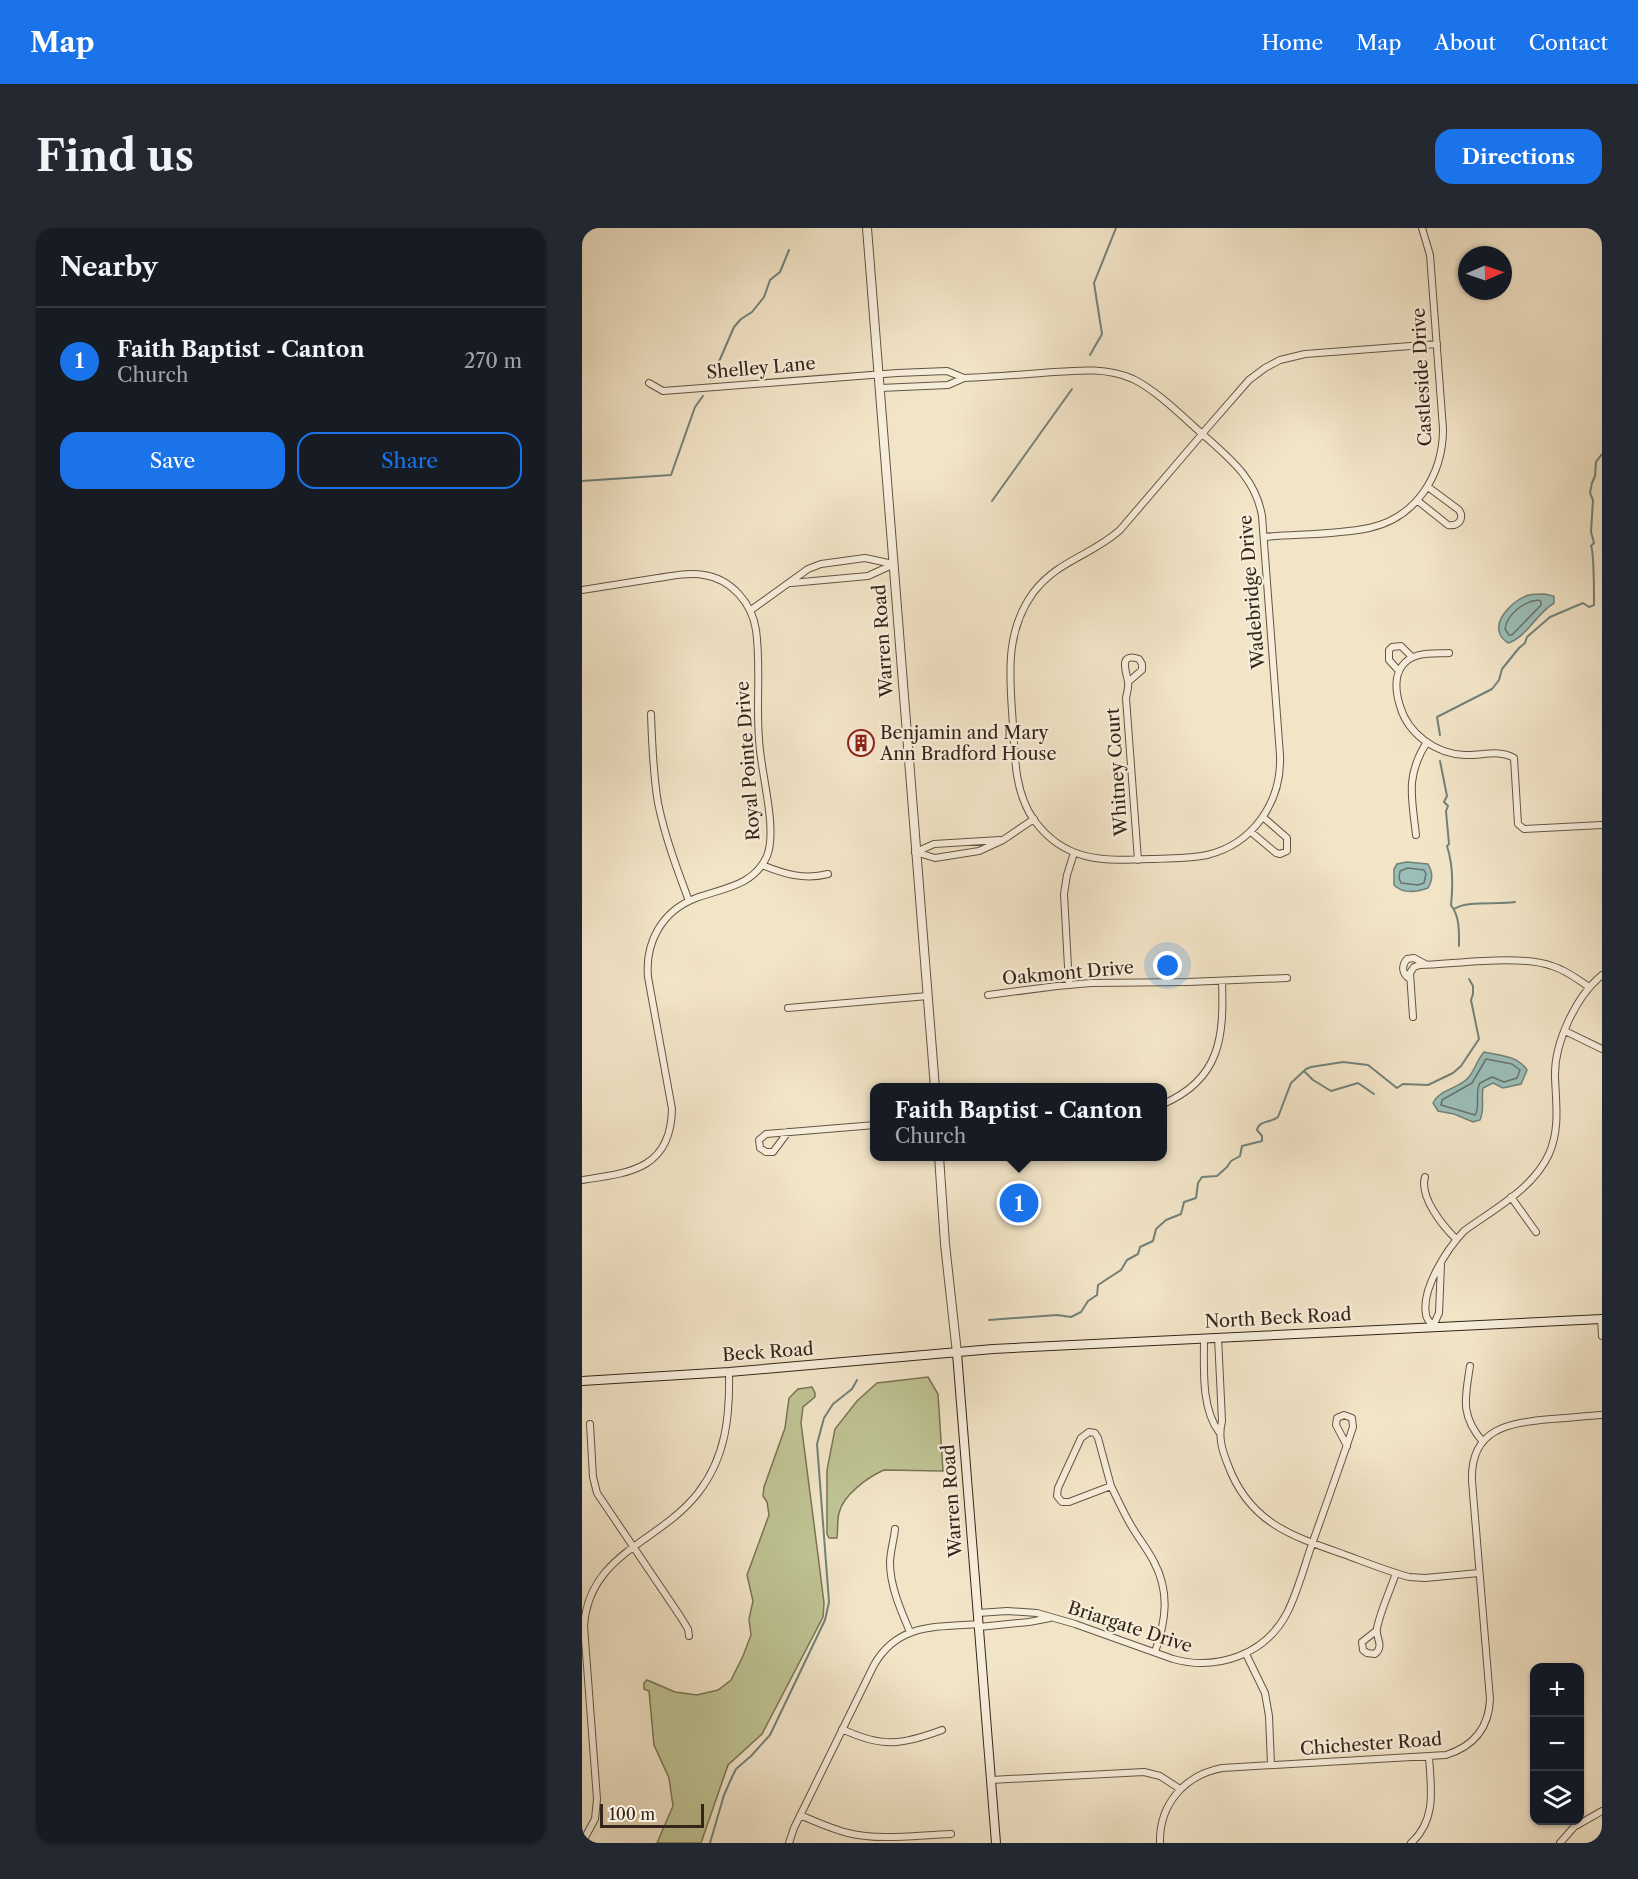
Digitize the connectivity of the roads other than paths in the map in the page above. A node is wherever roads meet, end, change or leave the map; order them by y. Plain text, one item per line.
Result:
1 (867, 228) edge
2 (1422, 228) edge
3 (1437, 344) junction
4 (879, 374) junction
5 (964, 378) junction
6 (649, 383) dead end
7 (880, 387) junction
8 (1202, 434) junction
9 (1428, 487) junction
10 (1418, 501) junction
11 (1264, 537) junction
12 (893, 564) junction
13 (791, 583) junction
14 (582, 590) edge
15 (751, 610) junction
16 (1449, 653) dead end
17 (1412, 657) junction
18 (1399, 671) junction
19 (1128, 682) dead end
20 (651, 714) dead end
21 (1427, 742) junction
22 (1263, 817) junction
23 (1034, 819) junction
24 (1602, 825) edge
25 (1251, 832) junction
26 (1416, 835) dead end
27 (1003, 840) junction
28 (915, 852) junction
29 (1074, 853) junction
30 (1138, 860) junction
31 (762, 865) junction
32 (828, 874) dead end
33 (689, 901) junction
34 (1425, 965) junction
35 (1602, 975) edge
36 (1287, 978) dead end
37 (1410, 979) junction
38 (1222, 981) junction
39 (1069, 985) junction
40 (1588, 987) junction
41 (928, 996) junction
42 (988, 996) dead end
43 (788, 1008) dead end
44 (1413, 1017) dead end
45 (1565, 1031) junction
46 (1602, 1049) edge
47 (935, 1083) edge
48 (1167, 1102) edge
49 (870, 1125) edge
50 (788, 1132) junction
51 (939, 1161) edge
52 (1425, 1178) dead end
53 (582, 1180) edge
54 (1510, 1197) junction
55 (1536, 1232) dead end
56 (1456, 1239) junction
57 (1441, 1265) junction
58 (1601, 1319) edge
59 (1433, 1326) junction
60 (1602, 1336) edge
61 (1218, 1337) junction
62 (1204, 1338) junction
63 (957, 1353) junction
64 (1470, 1366) dead end
65 (729, 1372) junction
66 (582, 1381) edge
67 (1602, 1415) edge
68 (590, 1424) dead end
69 (1219, 1432) junction
70 (1483, 1442) junction
71 (1347, 1446) junction
72 (1111, 1486) junction
73 (895, 1529) dead end
74 (1312, 1543) junction
75 (633, 1547) junction
76 (1396, 1573) junction
77 (1479, 1573) junction
78 (584, 1605) edge
79 (978, 1613) junction
80 (1051, 1618) junction
81 (979, 1625) junction
82 (1376, 1631) dead end
83 (910, 1632) junction
84 (689, 1636) dead end
85 (1155, 1652) junction
86 (1245, 1654) junction
87 (842, 1729) junction
88 (942, 1730) dead end
89 (1429, 1756) junction
90 (1271, 1765) junction
91 (991, 1780) junction
92 (1180, 1789) junction
93 (1602, 1810) edge
94 (800, 1815) junction
95 (951, 1834) dead end
96 (582, 1843) edge
97 (789, 1843) edge
98 (996, 1843) edge
99 (1160, 1843) edge
100 (1410, 1843) edge
101 (1560, 1843) edge

1 - 4 street, Warren Road
2 - 3 street, Castleside Drive
3 - 8 street
3 - 9 street, Castleside Drive
4 - 5 street, Wadebridge Drive
4 - 6 street, Shelley Lane
4 - 7 street, Warren Road
5 - 7 street, Wadebridge Drive
5 - 8 street, Wadebridge Drive
7 - 12 street, Warren Road
8 - 11 street, Wadebridge Drive
8 - 23 street
9 - 10 street, Castleside Drive
9 - 10 street
10 - 11 street, Castleside Drive
11 - 22 street, Wadebridge Drive
12 - 13 street
12 - 13 street
12 - 28 street, Warren Road
13 - 15 street
14 - 15 street
15 - 31 street, Royal Pointe Drive
16 - 17 street
17 - 18 street
17 - 18 street
18 - 21 street
19 - 30 street, Whitney Court
20 - 33 street
21 - 24 street
21 - 26 street
22 - 25 street, Wadebridge Drive
22 - 25 street
23 - 27 street
23 - 29 street
25 - 30 street, Wadebridge Drive
27 - 28 street
27 - 28 street
28 - 41 street, Warren Road
29 - 30 street, Wadebridge Drive
29 - 39 street
31 - 32 street
31 - 33 street, Royal Pointe Drive
33 - 53 street, Royal Pointe Drive
34 - 37 street
34 - 37 street
34 - 40 street
35 - 40 street
36 - 38 street, Oakmont Drive
37 - 44 street
38 - 39 street, Oakmont Drive
38 - 48 street
39 - 42 street, Oakmont Drive
40 - 45 street
41 - 43 street
41 - 47 street, Warren Road
45 - 46 street
45 - 54 street
49 - 50 street
50 - 50 street
51 - 63 street, Warren Road
52 - 56 street
54 - 55 street
54 - 56 street
56 - 57 street
57 - 59 street
57 - 59 street
58 - 59 main road, North Beck Road
58 - 60 street
59 - 61 main road, North Beck Road
61 - 62 main road, North Beck Road
61 - 69 street
62 - 63 main road, North Beck Road
62 - 69 street
63 - 65 main road, Beck Road
63 - 79 main road, Warren Road
64 - 70 street
65 - 66 main road, Beck Road
65 - 75 street
67 - 70 street
68 - 75 street
69 - 74 street
70 - 77 street, Chichester Road
71 - 71 street, Briargate Drive
71 - 74 street, Briargate Drive
72 - 72 street
72 - 85 street
73 - 83 street
74 - 76 street
74 - 86 street, Briargate Drive
75 - 78 street
75 - 84 street
76 - 77 street
76 - 82 street
77 - 89 street, Chichester Road
78 - 96 street
79 - 80 street, Briargate Drive
79 - 81 main road, Warren Road
80 - 81 street, Briargate Drive
80 - 85 street, Briargate Drive
81 - 83 street, Briargate Drive
81 - 91 main road, Warren Road
83 - 87 street, Briargate Drive
85 - 86 street, Briargate Drive
86 - 90 street
87 - 88 street
87 - 94 street, Briargate Drive
89 - 90 street, Chichester Road
89 - 100 street
90 - 92 street, Chichester Road
91 - 92 street
91 - 98 main road, Warren Road
92 - 99 street
93 - 101 street
94 - 95 street
94 - 97 street, Briargate Drive

